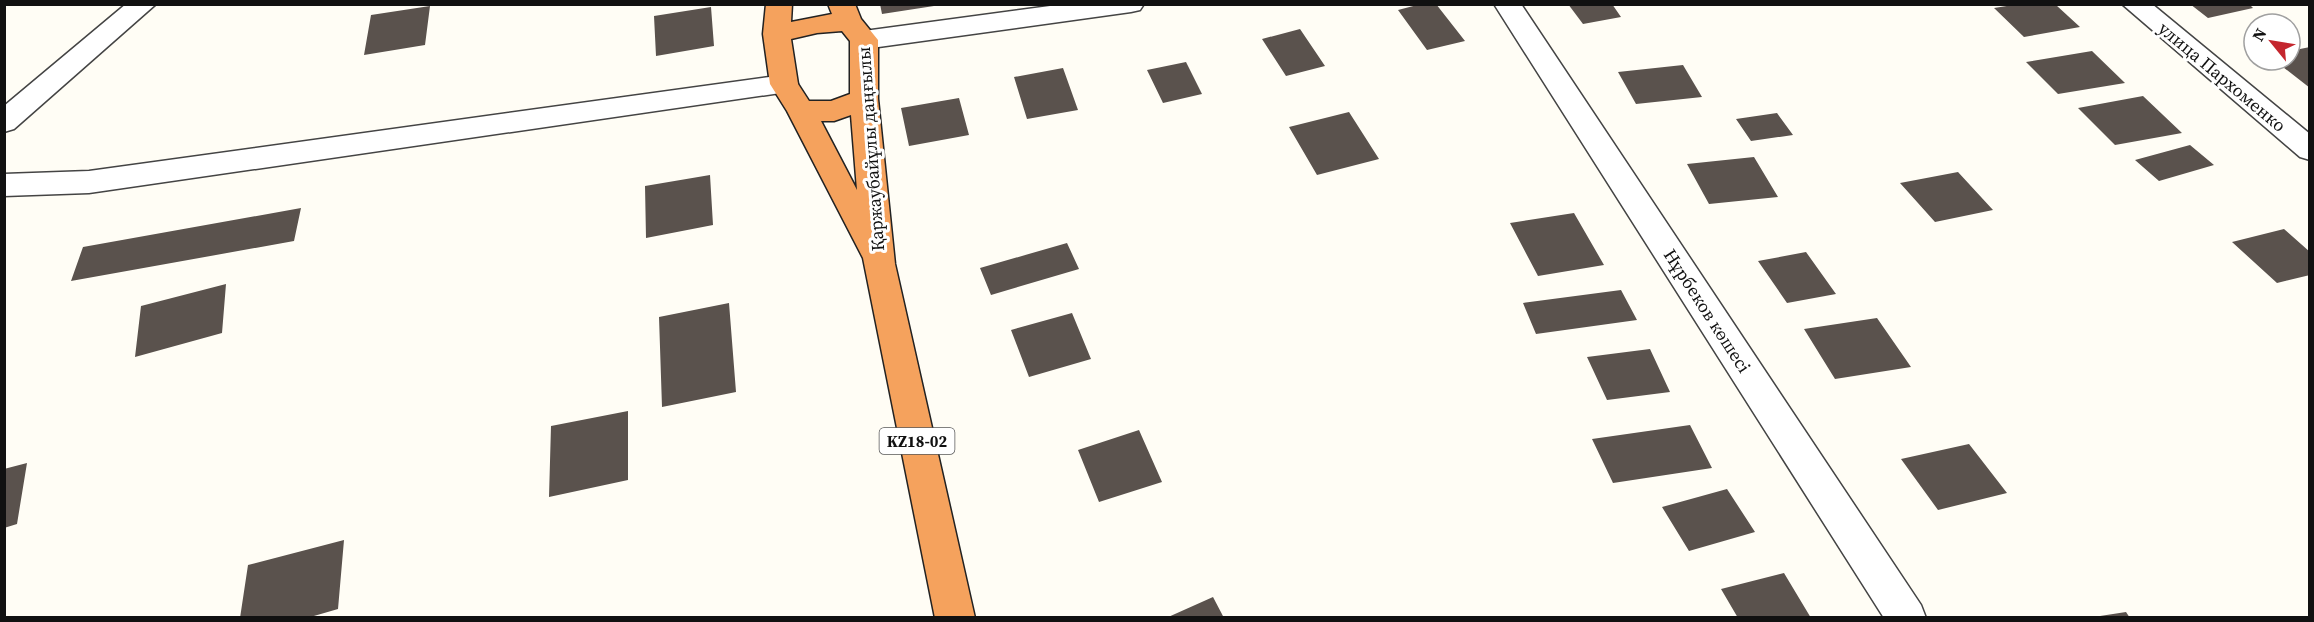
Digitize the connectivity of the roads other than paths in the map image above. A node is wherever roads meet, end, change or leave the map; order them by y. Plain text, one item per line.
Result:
1 (143, 4) edge
2 (779, 4) edge
3 (1131, 4) edge
4 (1507, 4) edge
5 (2135, 4) edge
6 (851, 22) edge
7 (777, 34) junction
8 (784, 84) junction
9 (864, 99) junction
10 (801, 111) junction
11 (4, 122) edge
12 (2310, 150) edge
13 (4, 185) edge
14 (879, 264) junction
15 (955, 618) edge
16 (1907, 618) edge

1 - 11 street
2 - 7 highway, Қаржаубайұлы даңғылы / KZ18-02
3 - 6 street
4 - 16 street, Нұрбеков көшесі
5 - 12 street, улица Пархоменко
6 - 7 highway
6 - 9 highway, Қаржаубайұлы даңғылы / KZ18-02
7 - 8 highway, Қаржаубайұлы даңғылы / KZ18-02
8 - 10 highway, Қаржаубайұлы даңғылы / KZ18-02
8 - 13 street
9 - 10 highway
9 - 14 highway, Қаржаубайұлы даңғылы / KZ18-02
10 - 14 highway, Қаржаубайұлы даңғылы / KZ18-02
14 - 15 highway, Қаржаубайұлы даңғылы / KZ18-02

